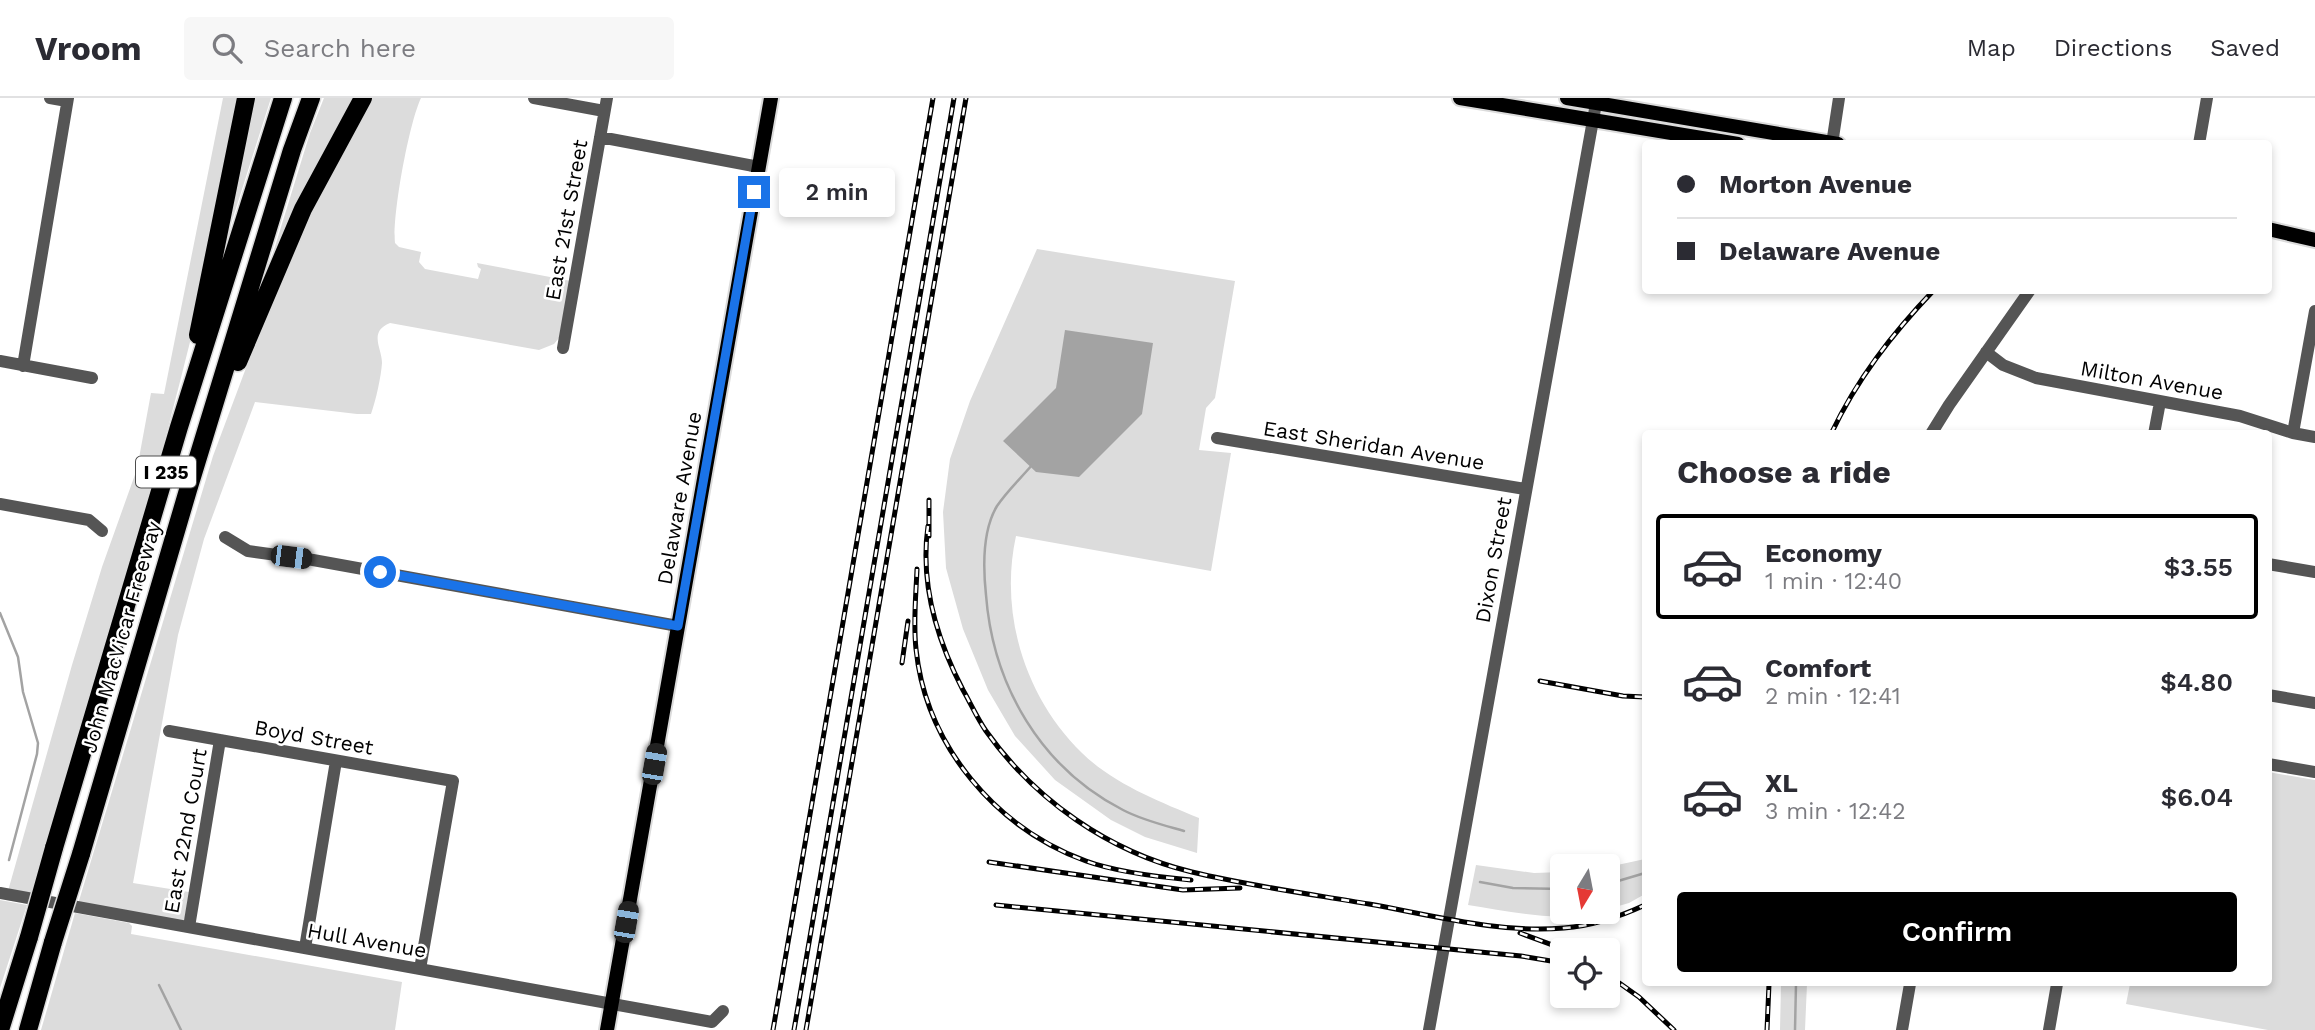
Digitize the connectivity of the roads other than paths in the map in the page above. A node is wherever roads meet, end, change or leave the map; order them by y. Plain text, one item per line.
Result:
1 (50, 98) edge
2 (246, 98) edge
3 (283, 98) edge
4 (311, 98) edge
5 (363, 98) edge
6 (534, 98) edge
7 (771, 98) edge
8 (1460, 98) edge
9 (1567, 98) edge
10 (1839, 98) edge
11 (2207, 98) edge
12 (68, 100) edge
13 (1596, 100) edge
14 (606, 104) edge
15 (1593, 119) junction
16 (600, 137) junction
17 (1715, 140) edge
18 (1817, 140) edge
19 (1834, 140) edge
20 (2200, 140) edge
21 (758, 167) junction
22 (2272, 230) edge
23 (2315, 240) edge
24 (2027, 294) edge
25 (2315, 311) edge
26 (563, 348) dead end
27 (1986, 352) junction
28 (0, 361) edge
29 (23, 366) junction
30 (92, 378) dead end
31 (2160, 402) junction
32 (179, 427) junction
33 (1934, 430) edge
34 (2155, 430) edge
35 (2293, 433) junction
36 (206, 436) junction
37 (2315, 437) edge
38 (1217, 438) dead end
39 (1525, 489) junction
40 (0, 504) edge
41 (102, 531) dead end
42 (225, 537) dead end
43 (2272, 565) edge
44 (2315, 572) edge
45 (678, 626) junction
46 (2272, 696) edge
47 (2315, 703) edge
48 (169, 731) dead end
49 (220, 740) junction
50 (336, 761) junction
51 (2272, 765) edge
52 (2315, 772) edge
53 (0, 893) edge
54 (188, 927) junction
55 (305, 948) junction
56 (420, 969) junction
57 (1910, 986) edge
58 (2057, 986) edge
59 (612, 1003) junction
60 (723, 1011) dead end
61 (1, 1030) edge
62 (28, 1030) edge
63 (607, 1030) edge
64 (1429, 1030) edge
65 (1902, 1030) edge
66 (2049, 1030) edge

1 - 12 street
2 - 32 highway
3 - 32 highway, John MacVicar Freeway / I 235
4 - 36 highway, John MacVicar Freeway / I 235
5 - 36 highway
6 - 14 street
7 - 21 main road, Delaware Avenue
8 - 15 main road
9 - 13 main road
10 - 19 street
11 - 20 street
12 - 29 street
13 - 15 street, Dixon Street
13 - 18 main road
14 - 16 street, East 21st Street
15 - 17 main road
15 - 39 street, Dixon Street
16 - 21 street
16 - 26 street, East 21st Street
21 - 45 main road, Delaware Avenue
22 - 23 main road
24 - 27 street
25 - 35 street
27 - 31 street, Milton Avenue
27 - 33 street
28 - 29 street
29 - 30 street
31 - 34 street
31 - 35 street, Milton Avenue
32 - 61 highway, John MacVicar Freeway / I 235, bridge
35 - 37 street, Milton Avenue
36 - 62 highway, John MacVicar Freeway / I 235, bridge
38 - 39 street, East Sheridan Avenue
39 - 64 street, Dixon Street
40 - 41 street
42 - 45 street
43 - 44 street
45 - 59 main road, Delaware Avenue
46 - 47 street
48 - 49 street, Boyd Street
49 - 50 street, Boyd Street
49 - 54 street, East 22nd Court
50 - 55 street
50 - 56 street, Boyd Street
51 - 52 street
53 - 54 street, Hull Avenue
54 - 55 street, Hull Avenue
55 - 56 street, Hull Avenue
56 - 59 street, Hull Avenue
57 - 65 street
58 - 66 street
59 - 60 street, Hull Avenue
59 - 63 main road, Delaware Avenue

